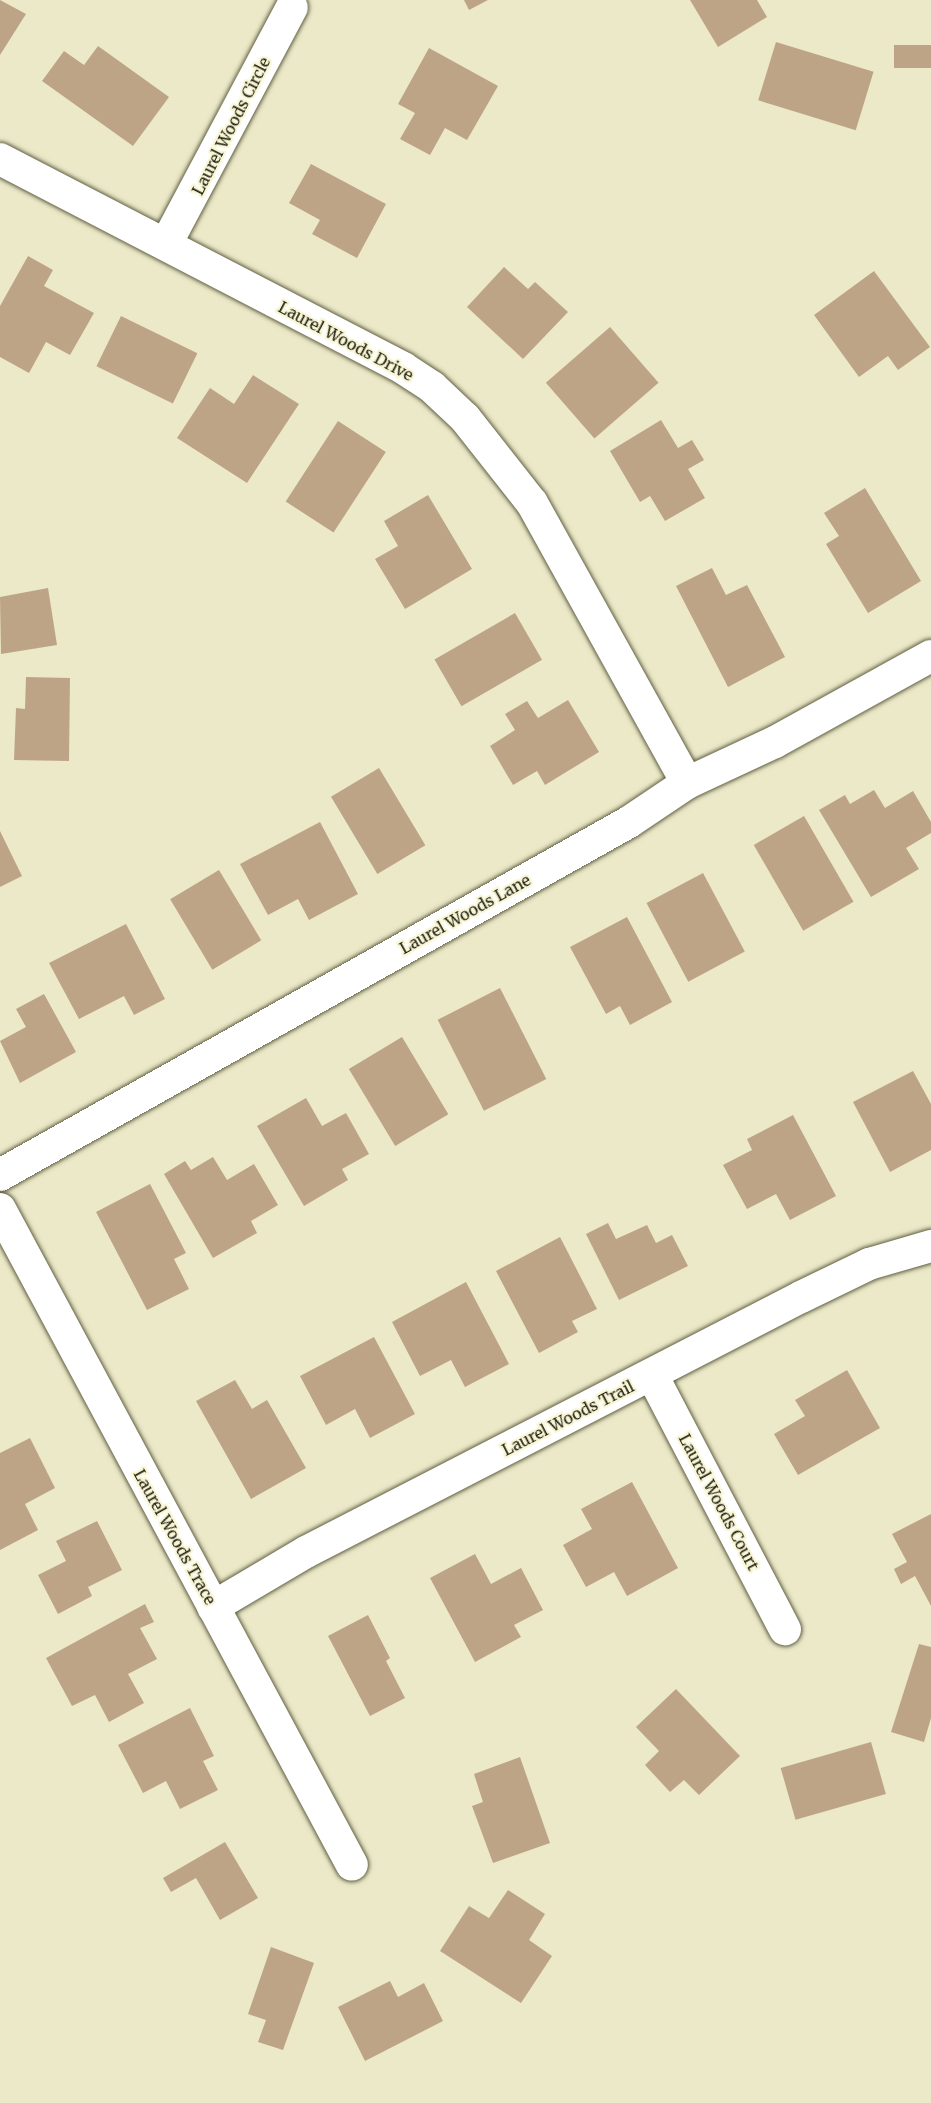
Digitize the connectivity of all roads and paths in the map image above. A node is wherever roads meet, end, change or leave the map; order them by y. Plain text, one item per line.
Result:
1 (292, 7) dead end
2 (0, 159) edge
3 (166, 244) junction
4 (931, 656) edge
5 (687, 783) junction
6 (0, 1175) edge
7 (0, 1209) edge
8 (931, 1246) edge
9 (652, 1375) junction
10 (213, 1607) junction
11 (785, 1629) dead end
12 (352, 1865) dead end

1 - 3 street, Laurel Woods Circle
2 - 3 street, Laurel Woods Drive
3 - 5 street, Laurel Woods Drive
4 - 5 street, Laurel Woods Lane
5 - 6 street, Laurel Woods Lane
7 - 10 street, Laurel Woods Trace
8 - 9 street, Laurel Woods Trail
9 - 10 street, Laurel Woods Trail
9 - 11 street, Laurel Woods Court
10 - 12 street, Laurel Woods Trace

